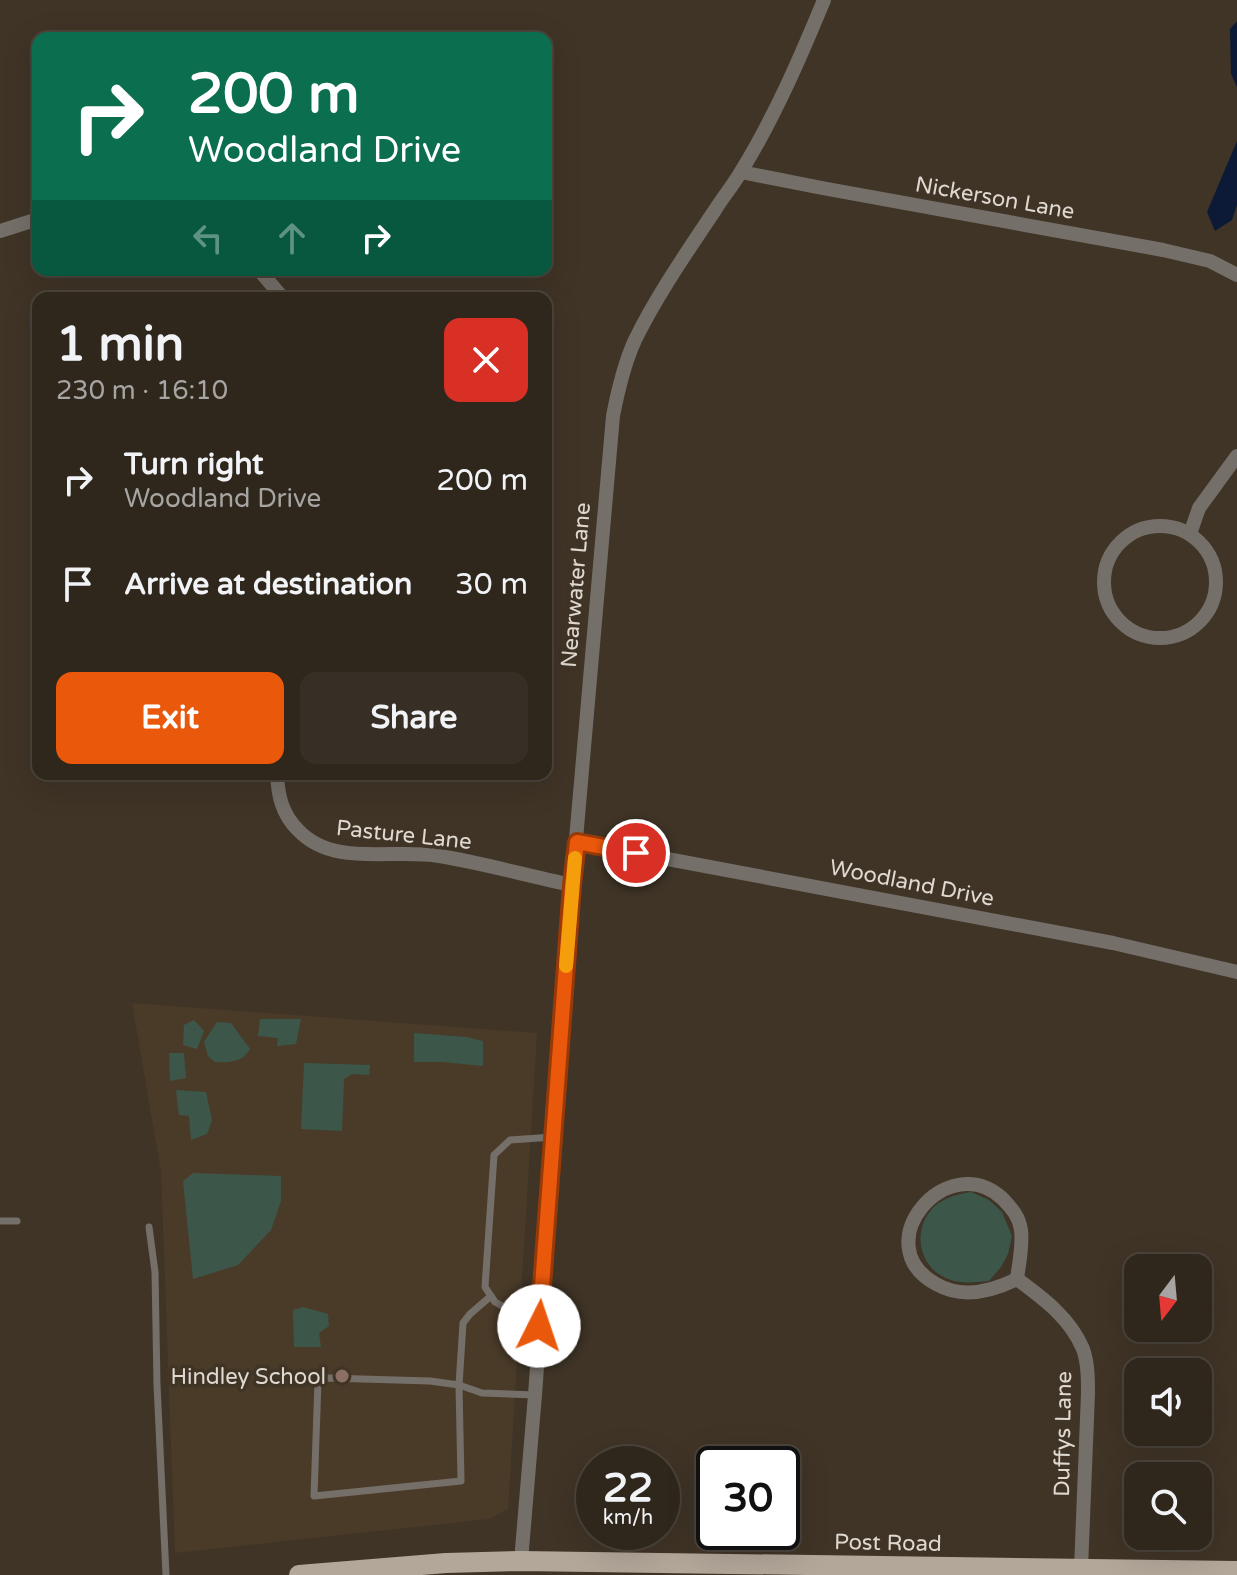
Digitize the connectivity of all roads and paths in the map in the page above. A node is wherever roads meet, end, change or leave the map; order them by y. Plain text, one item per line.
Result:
1 (824, 0) edge
2 (741, 172) junction
3 (32, 221) edge
4 (0, 231) edge
5 (1237, 275) edge
6 (264, 276) edge
7 (278, 292) edge
8 (1237, 456) edge
9 (1190, 534) junction
10 (277, 780) edge
11 (577, 842) junction
12 (572, 885) junction
13 (1237, 972) edge
14 (553, 1137) junction
15 (0, 1221) edge
16 (17, 1221) dead end
17 (149, 1227) dead end
18 (1017, 1279) junction
19 (491, 1296) junction
20 (539, 1326) junction
21 (459, 1385) junction
22 (535, 1395) junction
23 (521, 1561) junction
24 (446, 1569) edge
25 (664, 1569) edge
26 (1081, 1569) junction
27 (1237, 1571) edge
28 (363, 1572) edge
29 (1012, 1572) edge
30 (166, 1575) edge
31 (299, 1575) edge

1 - 2 street, Nearwater Lane
2 - 5 street, Nickerson Lane
2 - 11 street, Nearwater Lane
3 - 4 street
6 - 7 street
8 - 9 street
9 - 9 street
10 - 12 street, Pasture Lane
11 - 12 street, Nearwater Lane
11 - 13 street, Woodland Drive
12 - 14 street, Nearwater Lane
14 - 19 lane
14 - 20 street, Nearwater Lane
15 - 16 lane
17 - 30 lane
18 - 18 street
18 - 26 street, Duffys Lane
19 - 20 lane
19 - 21 lane
20 - 22 street, Nearwater Lane
21 - 21 lane
21 - 22 lane
22 - 23 street, Nearwater Lane
23 - 24 main road, Post Road
23 - 25 main road, Post Road
24 - 28 main road, Post Road
25 - 29 main road, Post Road
26 - 27 main road, Post Road
26 - 29 main road, Post Road
28 - 31 main road, Post Road

